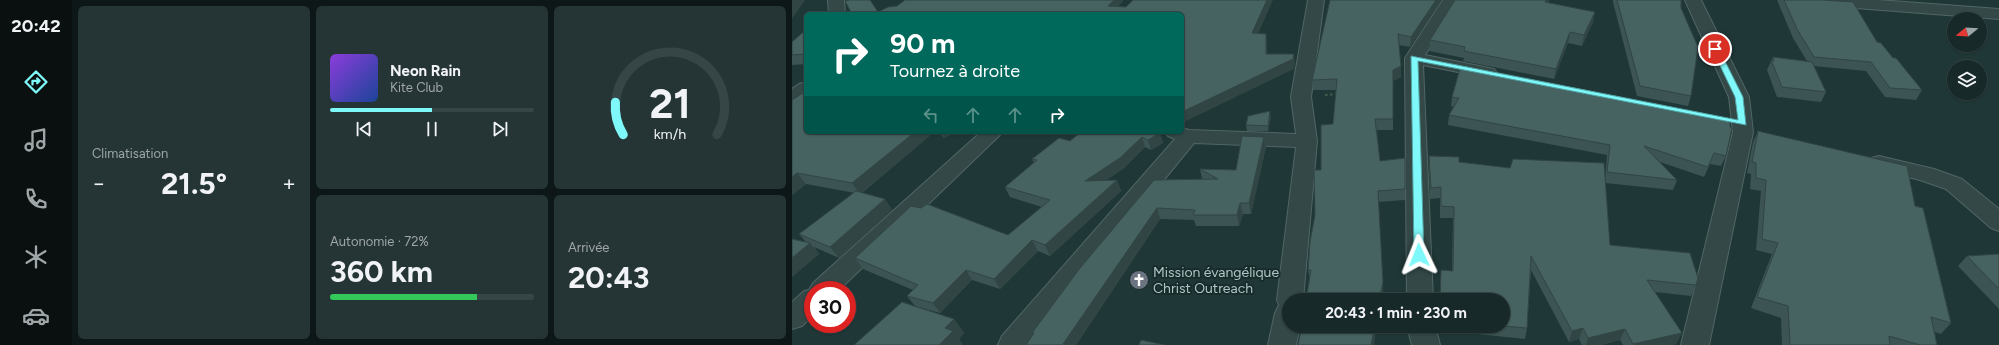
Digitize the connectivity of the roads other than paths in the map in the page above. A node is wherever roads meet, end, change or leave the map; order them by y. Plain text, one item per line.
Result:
1 (836, 0) edge
2 (1316, 0) edge
3 (1451, 0) edge
4 (1693, 0) edge
5 (1817, 0) edge
6 (1859, 2) edge
7 (837, 12) edge
8 (1999, 14) edge
9 (1414, 58) junction
10 (1508, 76) edge
11 (804, 89) edge
12 (792, 98) edge
13 (991, 134) edge
14 (1181, 134) edge
15 (1307, 141) junction
16 (1857, 158) edge
17 (1999, 222) edge
18 (832, 281) edge
19 (1291, 293) edge
20 (1420, 293) edge
21 (804, 307) edge
22 (792, 318) edge
23 (1285, 333) edge
24 (1423, 333) edge
25 (1012, 345) edge
26 (1282, 345) edge
27 (1426, 345) edge
28 (1695, 345) edge

1 - 7 street
2 - 15 street
3 - 9 street
4 - 28 street
5 - 6 street
6 - 8 street
9 - 10 street
9 - 20 street
11 - 12 street
13 - 18 street
14 - 15 street
14 - 25 street
15 - 19 street
16 - 17 street
21 - 22 street
23 - 26 street
24 - 27 street

